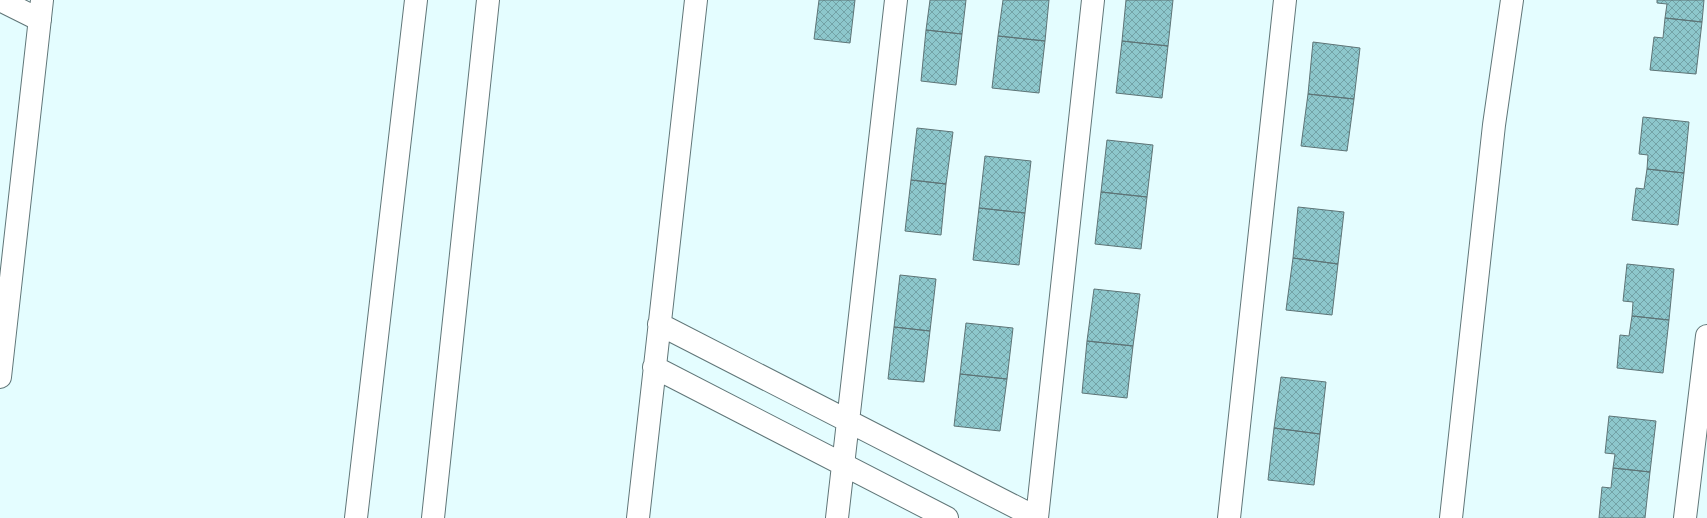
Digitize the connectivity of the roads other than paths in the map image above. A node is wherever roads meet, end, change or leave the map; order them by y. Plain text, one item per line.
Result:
1 (0, 0) edge
2 (416, 0) edge
3 (488, 0) edge
4 (696, 0) edge
5 (896, 0) edge
6 (1094, 0) edge
7 (1284, 0) edge
8 (1512, 0) edge
9 (41, 10) edge
10 (659, 324) junction
11 (1707, 336) edge
12 (654, 367) junction
13 (0, 376) edge
14 (1703, 400) edge
15 (848, 421) junction
16 (843, 464) junction
17 (356, 518) edge
18 (433, 518) edge
19 (638, 518) edge
20 (837, 518) edge
21 (947, 518) edge
22 (1037, 518) edge
23 (1228, 518) edge
24 (1451, 518) edge
25 (1685, 518) edge

1 - 9 main road
2 - 17 main road
3 - 18 main road
4 - 10 main road
5 - 15 main road
6 - 22 main road
7 - 23 main road
8 - 24 main road
9 - 13 main road
10 - 12 main road
10 - 15 main road
11 - 14 main road
12 - 16 main road
12 - 19 main road
14 - 25 main road
15 - 16 main road
15 - 22 main road
16 - 20 main road
16 - 21 main road

